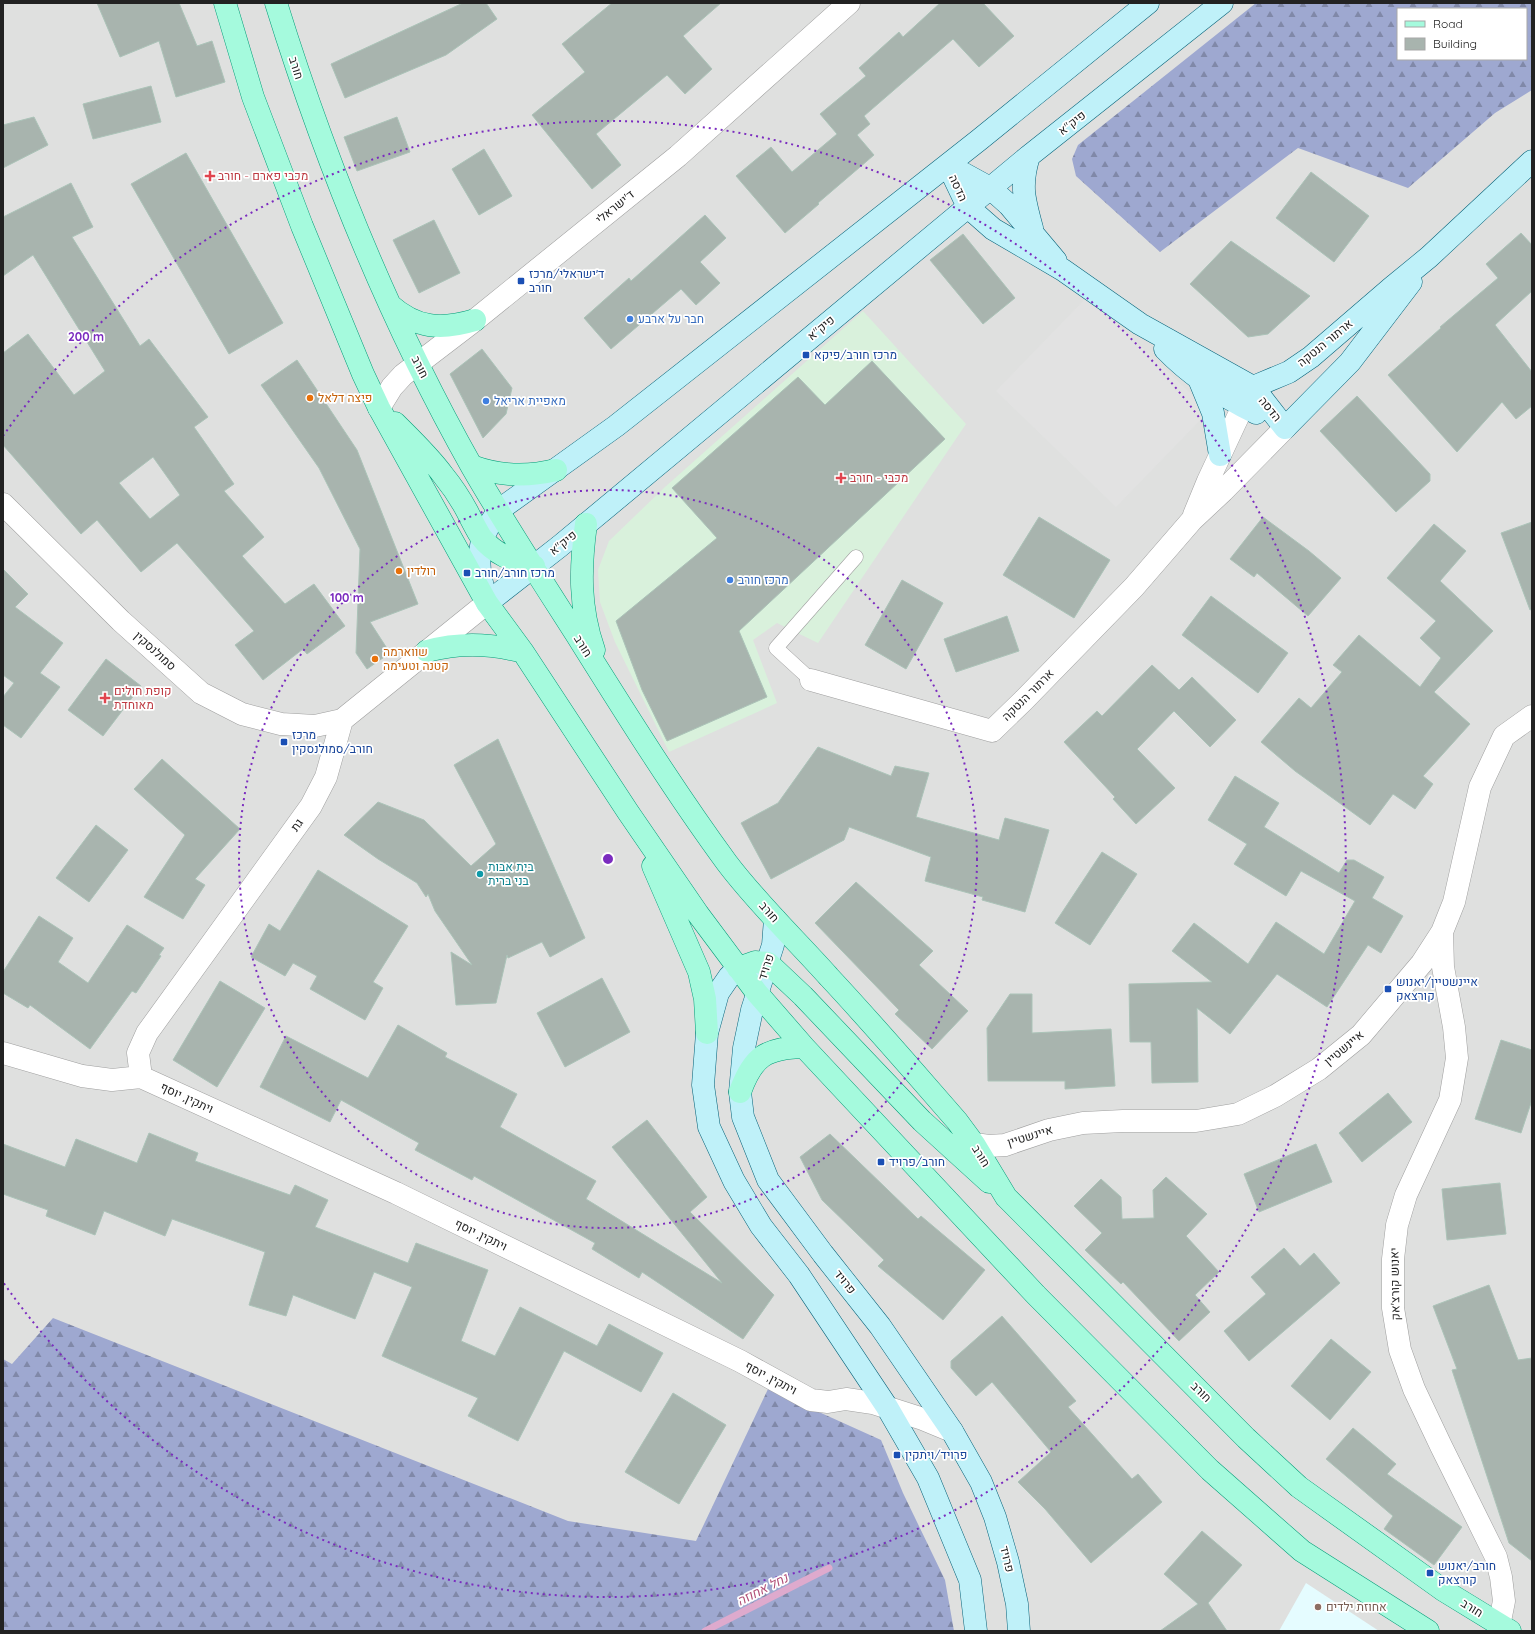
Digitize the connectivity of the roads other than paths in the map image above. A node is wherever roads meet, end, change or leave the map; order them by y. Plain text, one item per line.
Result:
1 (225, 3) edge
2 (276, 3) edge
3 (849, 3) edge
4 (1148, 3) edge
5 (1222, 3) edge
6 (1029, 156) junction
7 (1532, 161) edge
8 (948, 165) junction
9 (990, 188) junction
10 (968, 207) junction
11 (1033, 232) junction
12 (1429, 257) junction
13 (1063, 270) junction
14 (390, 305) junction
15 (475, 320) junction
16 (1140, 324) junction
17 (418, 363) junction
18 (1199, 379) junction
19 (1253, 387) junction
20 (1243, 406) junction
21 (379, 408) junction
22 (1285, 428) junction
23 (1220, 455) junction
24 (472, 466) junction
25 (556, 470) junction
26 (3, 504) edge
27 (499, 510) junction
28 (1192, 520) junction
29 (586, 524) junction
30 (482, 538) junction
31 (856, 558) dead end
32 (534, 566) junction
33 (487, 603) junction
34 (427, 651) junction
35 (523, 652) junction
36 (604, 679) junction
37 (811, 680) joint
38 (1532, 716) edge
39 (342, 720) junction
40 (628, 812) junction
41 (775, 919) junction
42 (1442, 932) junction
43 (768, 963) junction
44 (738, 968) junction
45 (757, 993) junction
46 (707, 1033) junction
47 (804, 1047) junction
48 (3, 1053) edge
49 (141, 1077) junction
50 (740, 1092) junction
51 (974, 1144) junction
52 (1006, 1197) junction
53 (888, 1407) junction
54 (952, 1431) junction
55 (1503, 1629) edge
56 (976, 1631) edge
57 (1020, 1631) edge
58 (1428, 1631) edge

1 - 21 main road
2 - 14 main road, חורב
3 - 15 street, ד'ישראלי
4 - 8 main road
5 - 6 main road, פיק"א
6 - 9 main road, פיק"א
6 - 11 main road
7 - 12 main road, ארתור הנטקה
8 - 9 main road, הדסה
8 - 10 main road, הדסה
8 - 25 main road
9 - 10 main road, פיק"א
9 - 11 main road, הדסה
10 - 13 main road, הדסה
10 - 29 main road, פיק"א
11 - 13 main road, הדסה
12 - 19 main road, ארתור הנטקה
12 - 22 main road, ארתור הנטקה
13 - 16 main road, הדסה
14 - 15 main road
14 - 17 main road, חורב
15 - 17 street, ד'ישראלי
16 - 18 main road, הדסה
16 - 19 main road, הדסה
17 - 21 street, ד'ישראלי
17 - 24 main road, חורב
18 - 20 main road, הדסה
18 - 23 main road
19 - 20 main road, ארתור הנטקה
19 - 22 main road, הדסה
20 - 22 main road, הדסה
20 - 23 street, ארתור הנטקה
21 - 30 main road
21 - 33 main road
22 - 28 street, ארתור הנטקה
23 - 28 street, ארתור הנטקה
24 - 25 main road
24 - 27 main road, חורב
25 - 27 main road
26 - 39 street, סמולנסקין
27 - 30 main road
27 - 32 main road, חורב
28 - 37 street, ארתור הנטקה
29 - 32 main road, פיק"א
29 - 36 main road
30 - 32 main road
30 - 33 main road
31 - 37 lane
32 - 33 main road, פיק"א
32 - 36 main road, חורב
33 - 34 street
33 - 35 main road
34 - 35 main road
34 - 39 street
35 - 40 main road
36 - 41 main road, חורב
38 - 42 street, איינשטיין
39 - 49 street, גת
40 - 44 main road
40 - 46 main road
41 - 43 main road, פרויד
41 - 51 main road, חורב
42 - 51 street, איינשטיין
42 - 55 street, יאנוש קורצ'אק
43 - 44 main road
43 - 45 main road, פרויד
43 - 52 main road
44 - 45 main road
44 - 46 main road
45 - 47 main road
45 - 50 main road, פרויד
46 - 53 main road
47 - 50 main road
47 - 58 main road
48 - 49 street
49 - 53 street, ויתקין, יוסף
50 - 54 main road, פרויד
51 - 52 main road, חורב
52 - 55 main road, חורב
53 - 54 street, ויתקין, יוסף
53 - 56 main road
54 - 57 main road, פרויד

